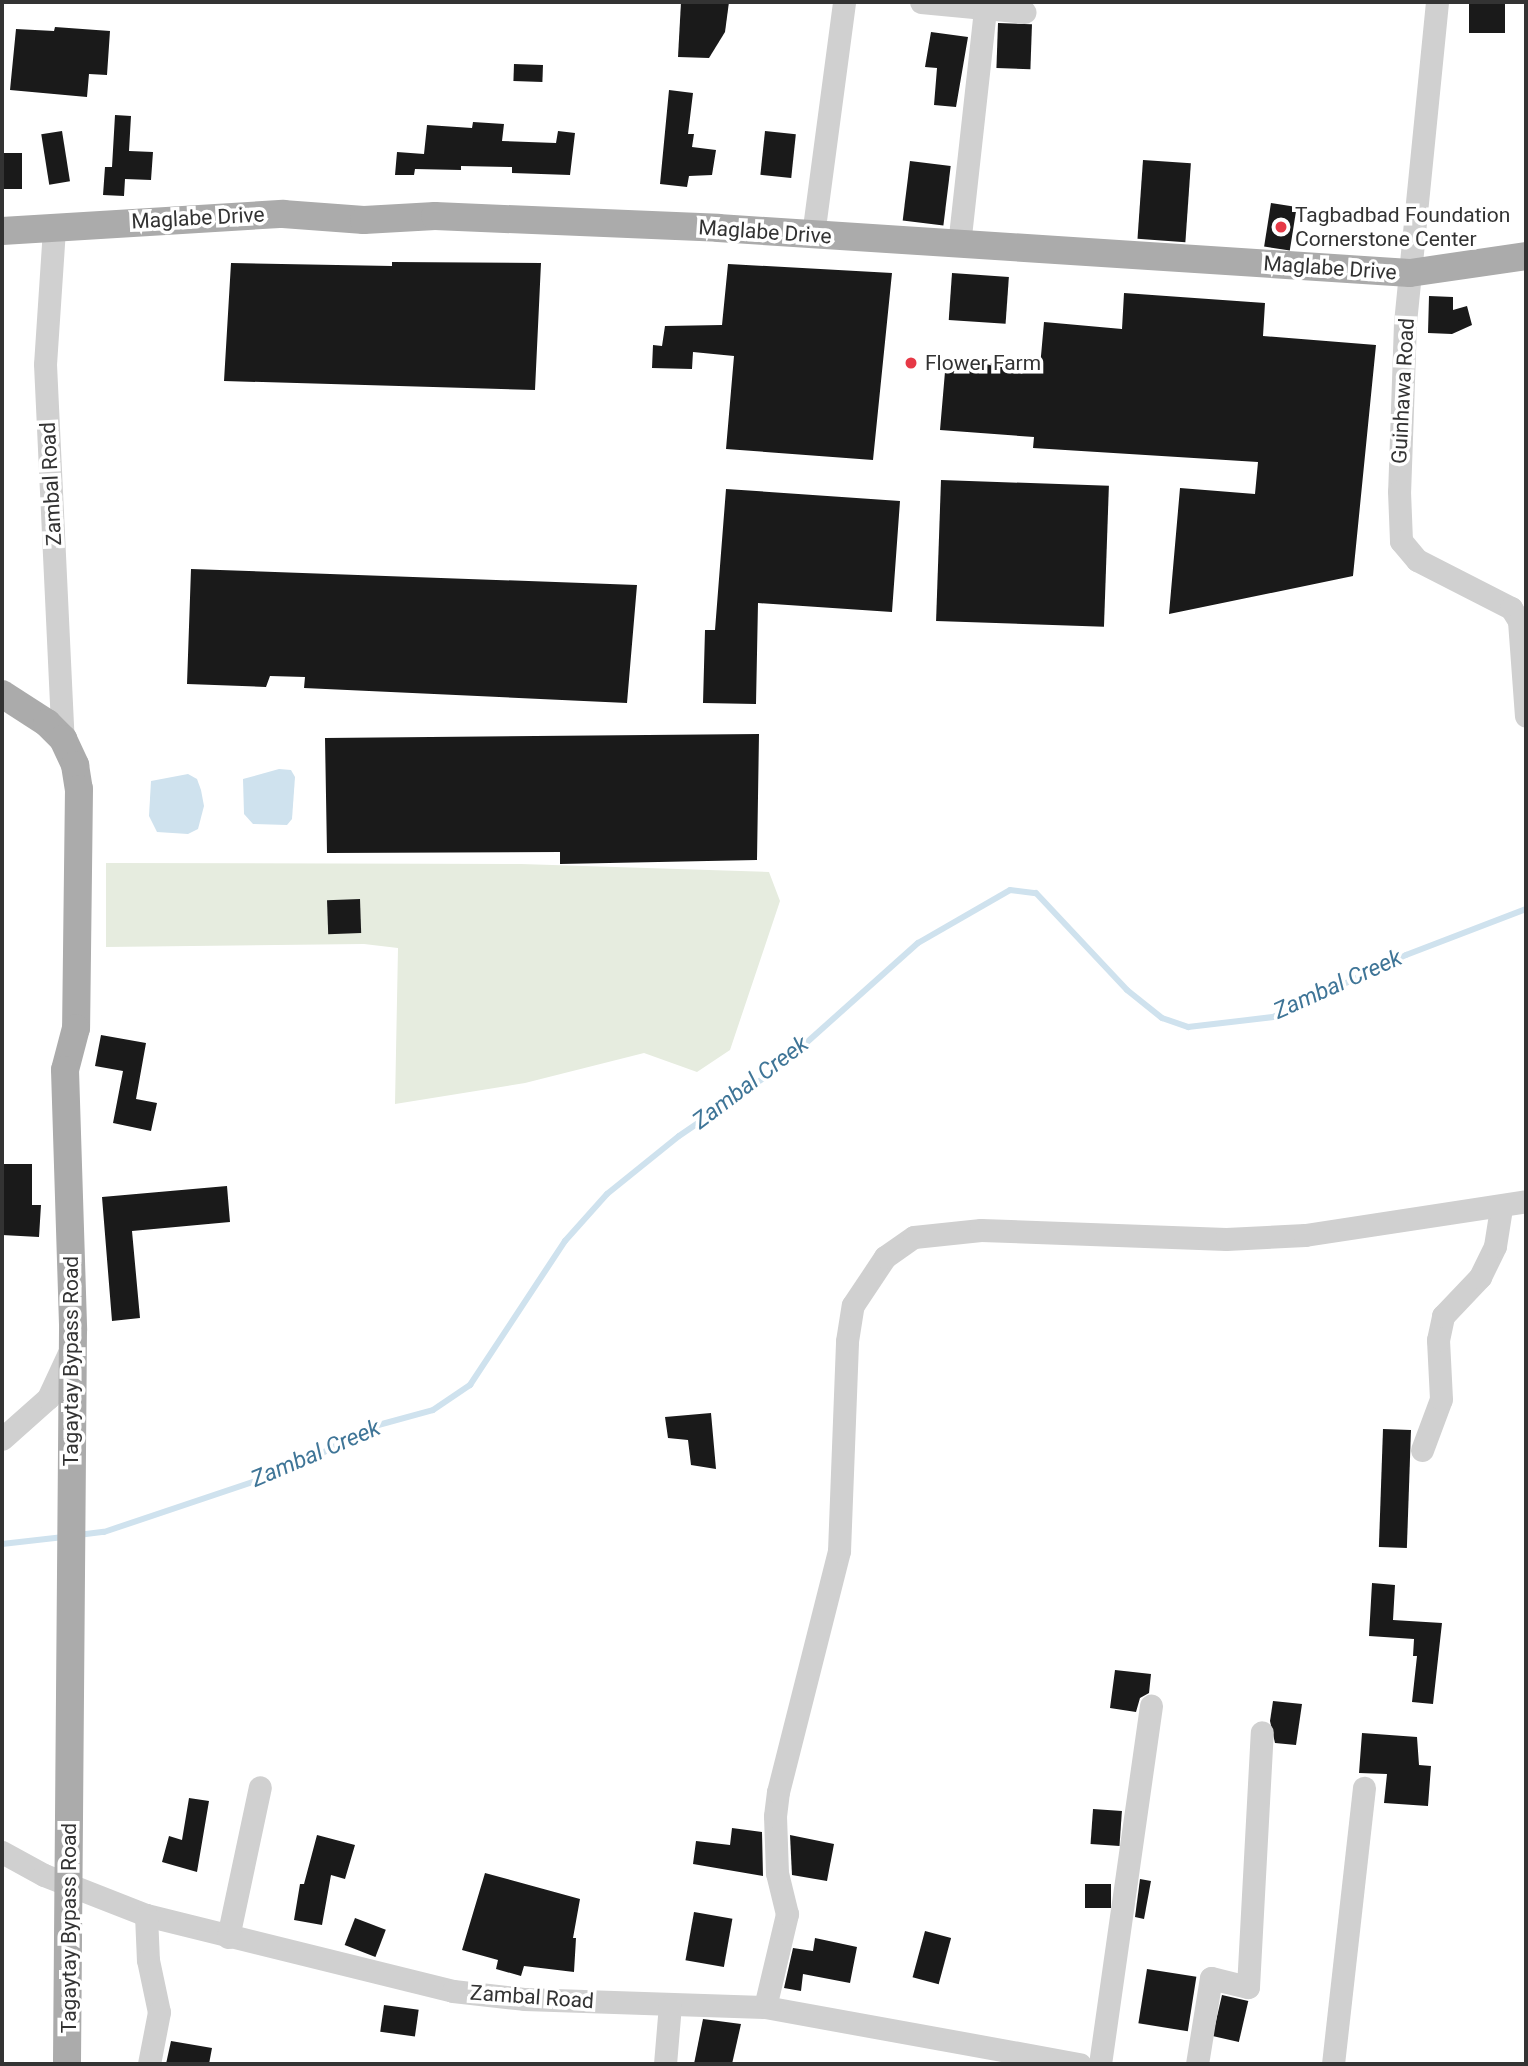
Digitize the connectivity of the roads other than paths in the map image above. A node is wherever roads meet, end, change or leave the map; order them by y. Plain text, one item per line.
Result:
1 (844, 2) edge
2 (921, 2) edge
3 (1437, 2) edge
4 (985, 11) junction
5 (1025, 12) dead end
6 (54, 229) junction
7 (2, 231) edge
8 (813, 235) junction
9 (959, 245) junction
10 (1526, 256) edge
11 (1409, 273) junction
12 (2, 694) edge
13 (1526, 716) edge
14 (63, 739) junction
15 (1526, 1201) edge
16 (1500, 1208) junction
17 (74, 1330) junction
18 (2, 1439) edge
19 (1422, 1450) dead end
20 (1151, 1706) dead end
21 (1262, 1732) dead end
22 (260, 1787) dead end
23 (1364, 1788) dead end
24 (2, 1852) edge
25 (71, 1886) junction
26 (146, 1915) junction
27 (228, 1937) junction
28 (670, 2005) junction
29 (765, 2007) junction
30 (67, 2064) edge
31 (149, 2064) edge
32 (665, 2064) edge
33 (1080, 2064) edge
34 (1100, 2064) edge
35 (1197, 2064) edge
36 (1334, 2064) edge

1 - 8 street
2 - 4 street
3 - 11 street, Guinhawa Road
4 - 5 street
4 - 9 street
6 - 7 main road, Maglabe Drive
6 - 8 main road, Maglabe Drive
6 - 14 street, Zambal Road
8 - 9 main road, Maglabe Drive
9 - 11 main road, Maglabe Drive
10 - 11 main road, Maglabe Drive
11 - 13 street, Guinhawa Road
12 - 14 main road, Tagaytay Bypass Road
14 - 17 main road, Tagaytay Bypass Road
15 - 16 street
16 - 19 street
16 - 29 street
17 - 18 street
17 - 25 main road, Tagaytay Bypass Road
20 - 34 street
21 - 35 street
22 - 27 street
23 - 36 street
24 - 25 street, Zambal Road
25 - 26 street, Zambal Road
25 - 30 main road, Tagaytay Bypass Road
26 - 27 street, Zambal Road
26 - 31 street
27 - 28 street, Zambal Road
28 - 29 street, Zambal Road
28 - 32 street
29 - 33 street, Zambal Road

